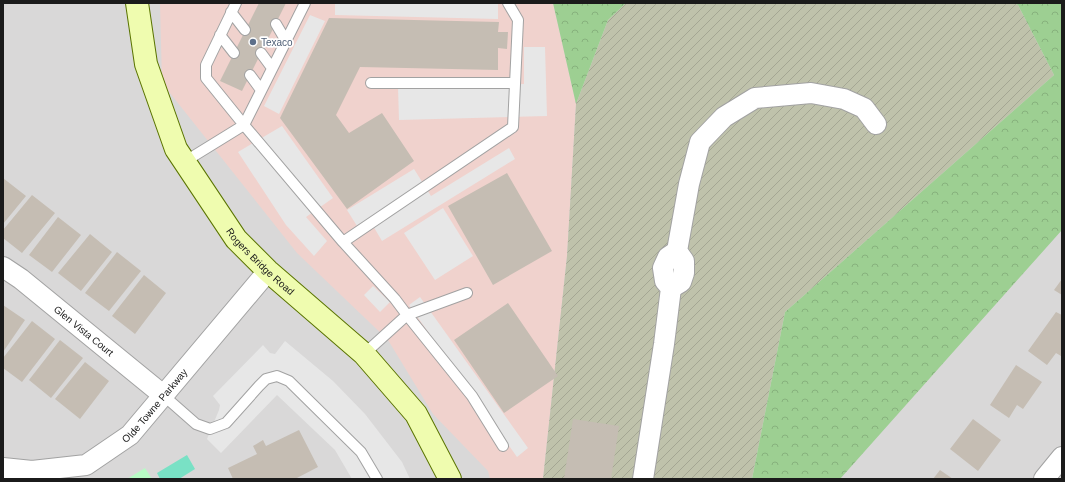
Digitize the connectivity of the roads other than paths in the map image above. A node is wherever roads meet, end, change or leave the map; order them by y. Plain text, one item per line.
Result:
1 (137, 3) edge
2 (236, 3) edge
3 (305, 3) edge
4 (508, 3) edge
5 (231, 12) junction
6 (276, 24) dead end
7 (245, 30) dead end
8 (220, 35) junction
9 (286, 41) junction
10 (261, 53) dead end
11 (234, 54) dead end
12 (272, 68) junction
13 (250, 75) dead end
14 (371, 83) dead end
15 (515, 83) junction
16 (261, 90) junction
17 (876, 124) dead end
18 (244, 125) junction
19 (184, 162) junction
20 (343, 242) junction
21 (3, 267) edge
22 (268, 271) junction
23 (467, 293) dead end
24 (407, 315) junction
25 (364, 354) junction
26 (163, 395) junction
27 (503, 446) dead end
28 (1062, 457) edge
29 (3, 468) edge
30 (377, 479) edge
31 (450, 479) edge
32 (643, 479) edge
33 (1044, 479) edge

1 - 19 street, Rogers Bridge Road
2 - 5 lane
3 - 9 lane
4 - 15 lane
5 - 7 lane
5 - 8 lane
6 - 9 lane
8 - 11 lane
8 - 18 lane
9 - 12 lane
10 - 12 lane
12 - 16 lane
13 - 16 lane
14 - 15 lane
15 - 20 lane
16 - 18 lane
17 - 32 street
18 - 19 lane
18 - 20 lane
19 - 22 street, Rogers Bridge Road
20 - 24 lane
21 - 26 street, Glen Vista Court
22 - 25 street, Rogers Bridge Road
22 - 26 street, Olde Towne Parkway
23 - 24 lane
24 - 25 lane
24 - 27 lane
25 - 31 street, Rogers Bridge Road
26 - 29 street, Olde Towne Parkway
26 - 30 lane
28 - 33 street

